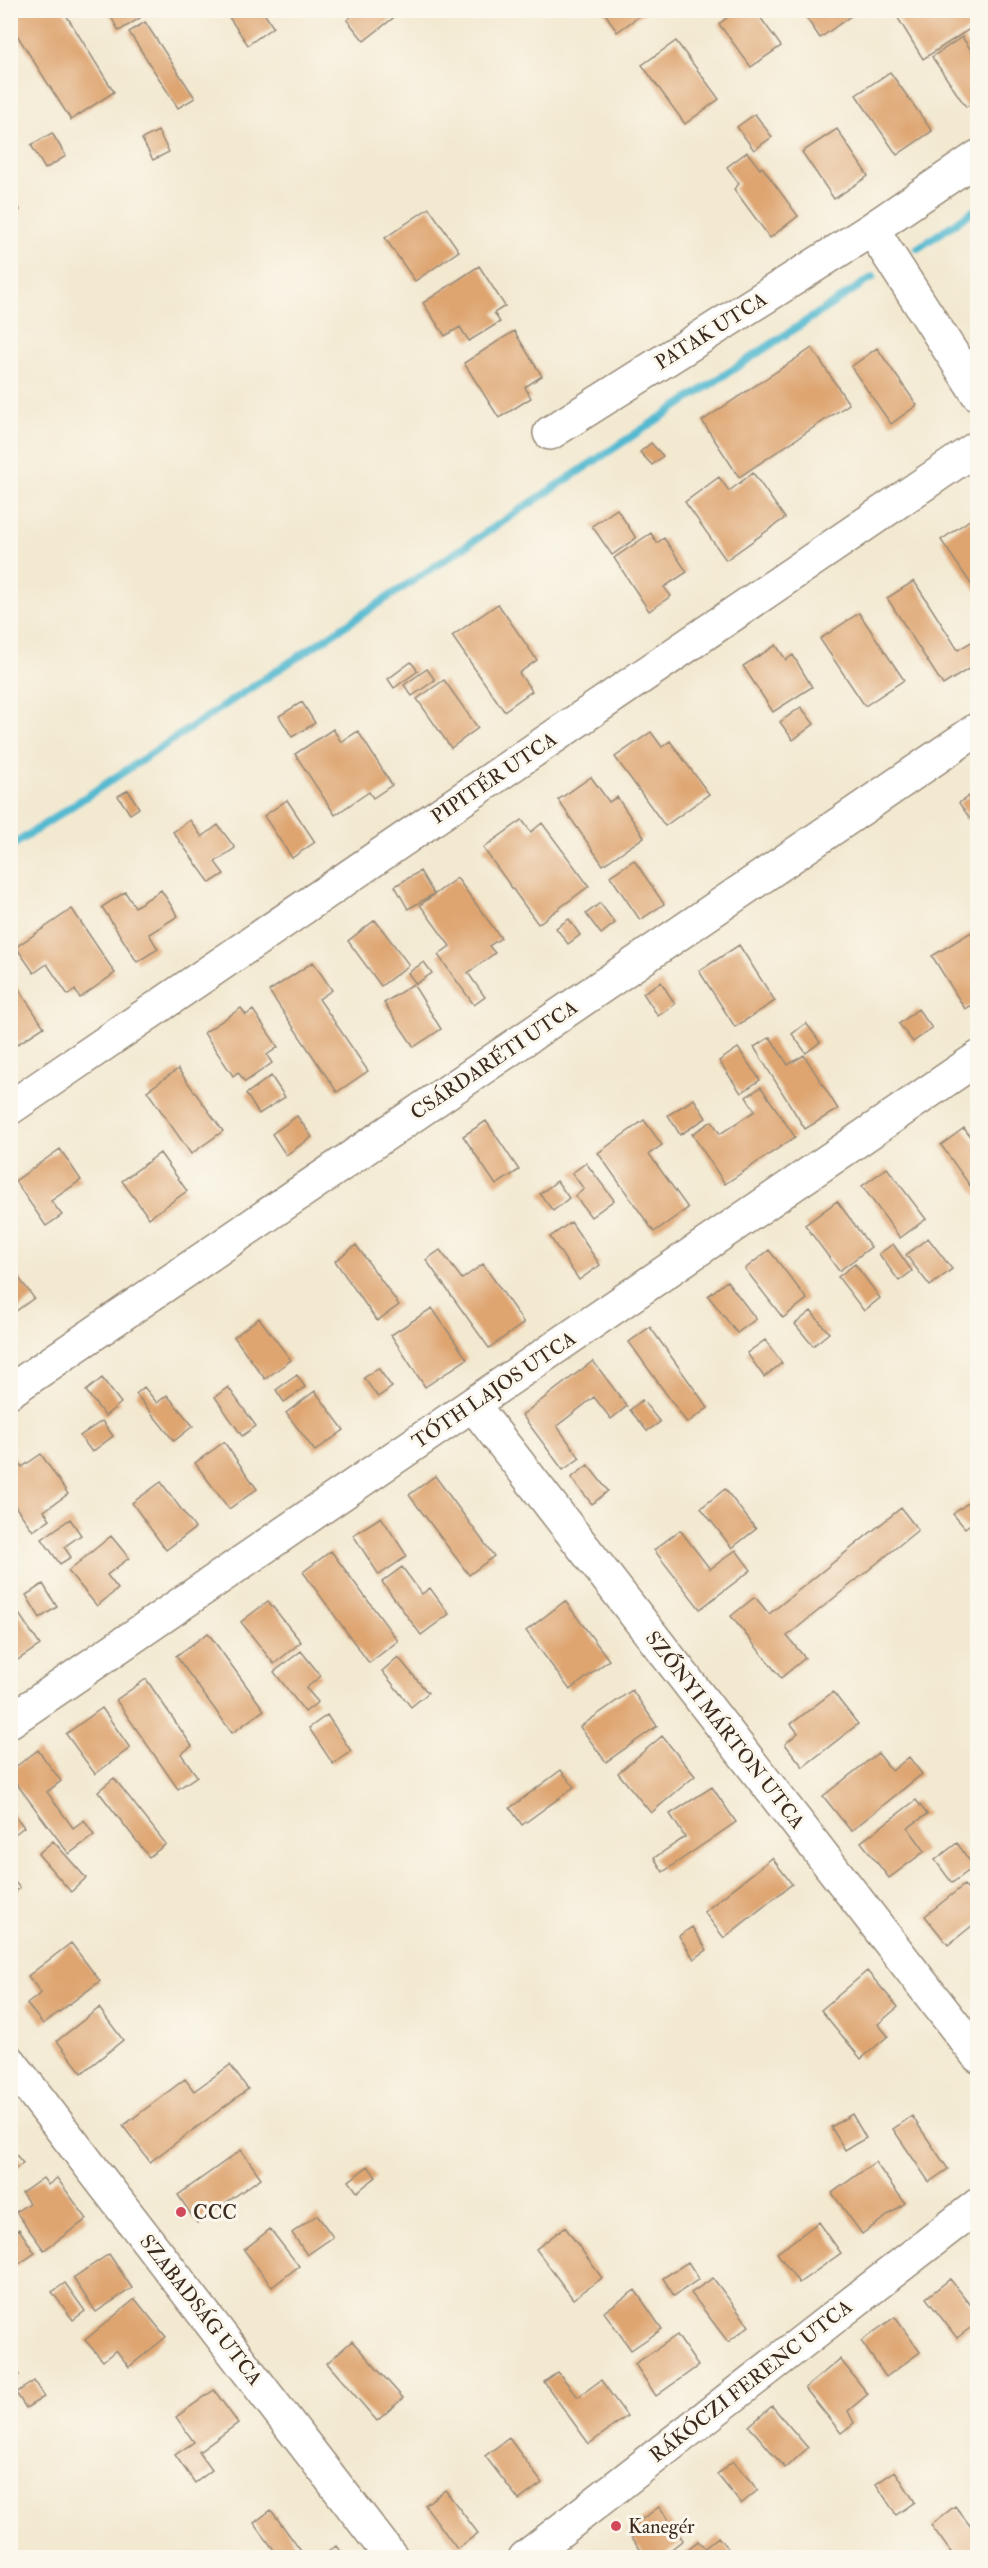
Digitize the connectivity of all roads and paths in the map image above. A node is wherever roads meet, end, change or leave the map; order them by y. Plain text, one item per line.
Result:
1 (978, 157) edge
2 (872, 229) junction
3 (978, 394) edge
4 (550, 434) dead end
5 (978, 447) edge
6 (978, 729) edge
7 (978, 1058) edge
8 (10, 1108) edge
9 (10, 1391) edge
10 (472, 1405) junction
11 (10, 1721) edge
12 (978, 2056) edge
13 (10, 2062) edge
14 (978, 2205) edge
15 (392, 2558) edge
16 (525, 2558) edge

1 - 2 street, PATAK UTCA
2 - 3 street
2 - 4 street, PATAK UTCA
5 - 8 street, PIPITÉR UTCA
6 - 9 street, CSÁRDARÉTI UTCA
7 - 10 street, TÓTH LAJOS UTCA
10 - 11 street, TÓTH LAJOS UTCA
10 - 12 street, SZŐNYI MÁRTON UTCA
13 - 15 street, SZABADSÁG UTCA
14 - 16 street, RÁKÓCZI FERENC UTCA

